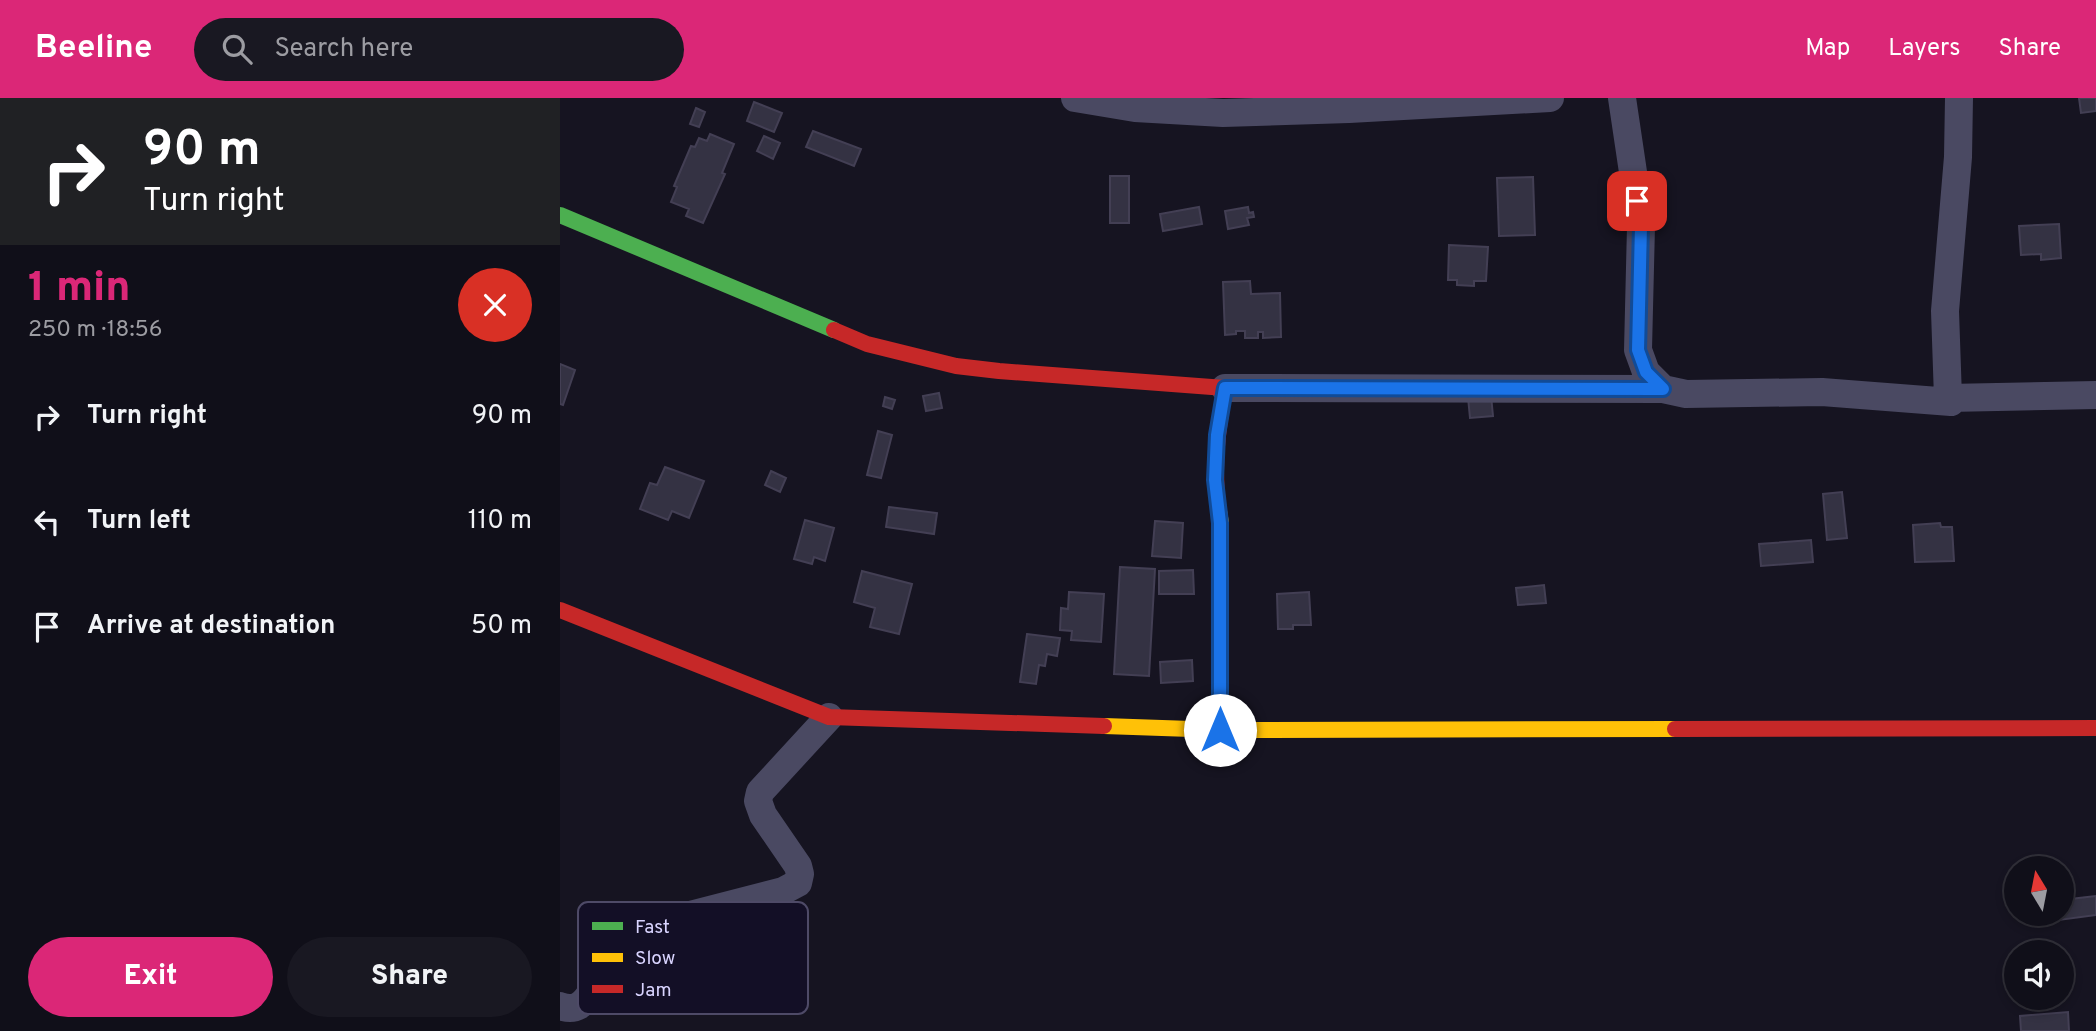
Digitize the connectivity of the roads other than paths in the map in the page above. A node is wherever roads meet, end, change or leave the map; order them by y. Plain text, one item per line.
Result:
1 (1075, 98) edge
2 (1550, 98) edge
3 (1622, 98) edge
4 (1959, 98) edge
5 (1224, 105) edge
6 (560, 215) edge
7 (1225, 388) junction
8 (1663, 389) junction
9 (2096, 395) edge
10 (1948, 398) junction
11 (560, 610) edge
12 (829, 717) junction
13 (2096, 728) edge
14 (1220, 730) junction
15 (740, 902) edge
16 (560, 1006) edge
17 (578, 1007) edge

1 - 5 street
2 - 5 street
3 - 8 street
4 - 10 street
6 - 7 street
7 - 8 street
7 - 14 street
8 - 10 street
9 - 10 street
11 - 12 street
12 - 14 street
12 - 15 street
13 - 14 street
16 - 17 street

